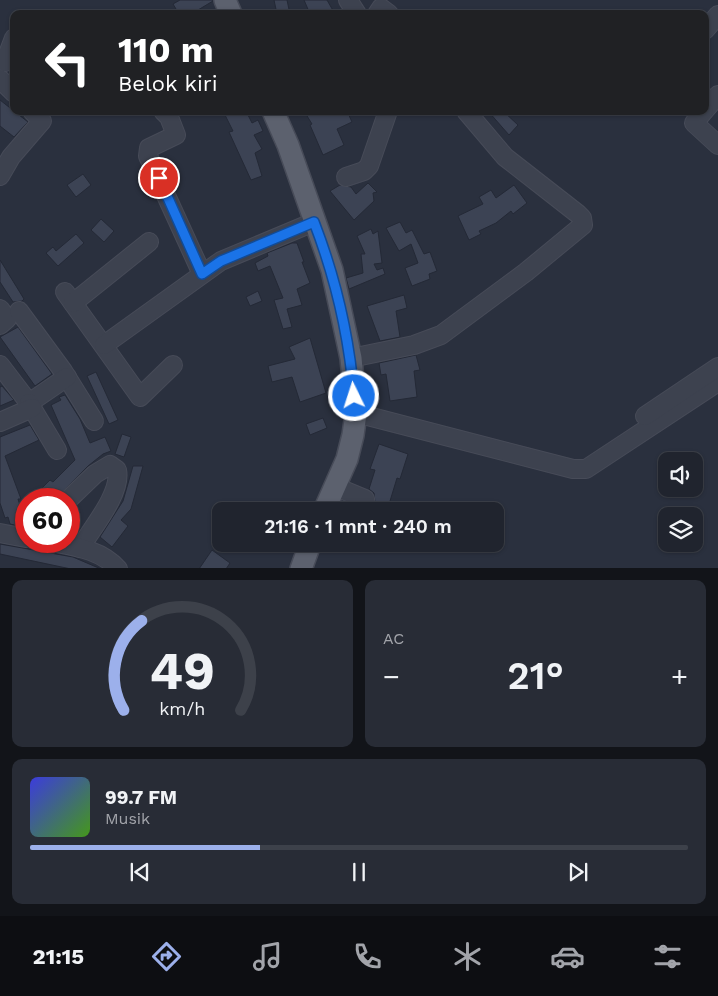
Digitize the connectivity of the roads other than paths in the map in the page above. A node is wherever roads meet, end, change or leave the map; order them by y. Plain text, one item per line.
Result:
1 (718, 15) edge
2 (709, 25) edge
3 (10, 52) edge
4 (6, 67) edge
5 (0, 79) edge
6 (10, 89) edge
7 (718, 95) edge
8 (709, 105) edge
9 (36, 115) edge
10 (167, 115) edge
11 (276, 115) edge
12 (387, 115) edge
13 (475, 115) edge
14 (700, 115) edge
15 (718, 145) edge
16 (5, 151) edge
17 (0, 176) edge
18 (346, 177) dead end
19 (314, 222) junction
20 (150, 242) dead end
21 (202, 274) junction
22 (10, 314) edge
23 (104, 345) junction
24 (351, 358) junction
25 (0, 365) edge
26 (173, 365) dead end
27 (718, 367) edge
28 (67, 378) junction
29 (718, 382) edge
30 (30, 406) junction
31 (356, 413) junction
32 (94, 421) dead end
33 (0, 422) edge
34 (56, 450) dead end
35 (573, 469) junction
36 (336, 487) junction
37 (80, 489) edge
38 (365, 499) dead end
39 (328, 502) edge
40 (0, 533) edge
41 (15, 536) edge
42 (80, 548) joint
43 (307, 552) edge
44 (118, 568) edge
45 (300, 568) edge

1 - 2 street
3 - 4 street
5 - 6 street
7 - 8 street
9 - 16 street
10 - 21 street
11 - 19 main road
12 - 18 street
13 - 24 street
14 - 15 street
16 - 17 street
19 - 21 street
19 - 24 main road
20 - 23 street
21 - 23 street
22 - 28 street
23 - 26 street
24 - 31 main road
25 - 30 street
27 - 35 street
28 - 30 street
28 - 32 street
29 - 35 street
30 - 33 street
30 - 34 street
31 - 35 street
31 - 36 main road
36 - 38 street
36 - 39 main road
37 - 42 street
40 - 41 street
42 - 44 street
43 - 45 main road

